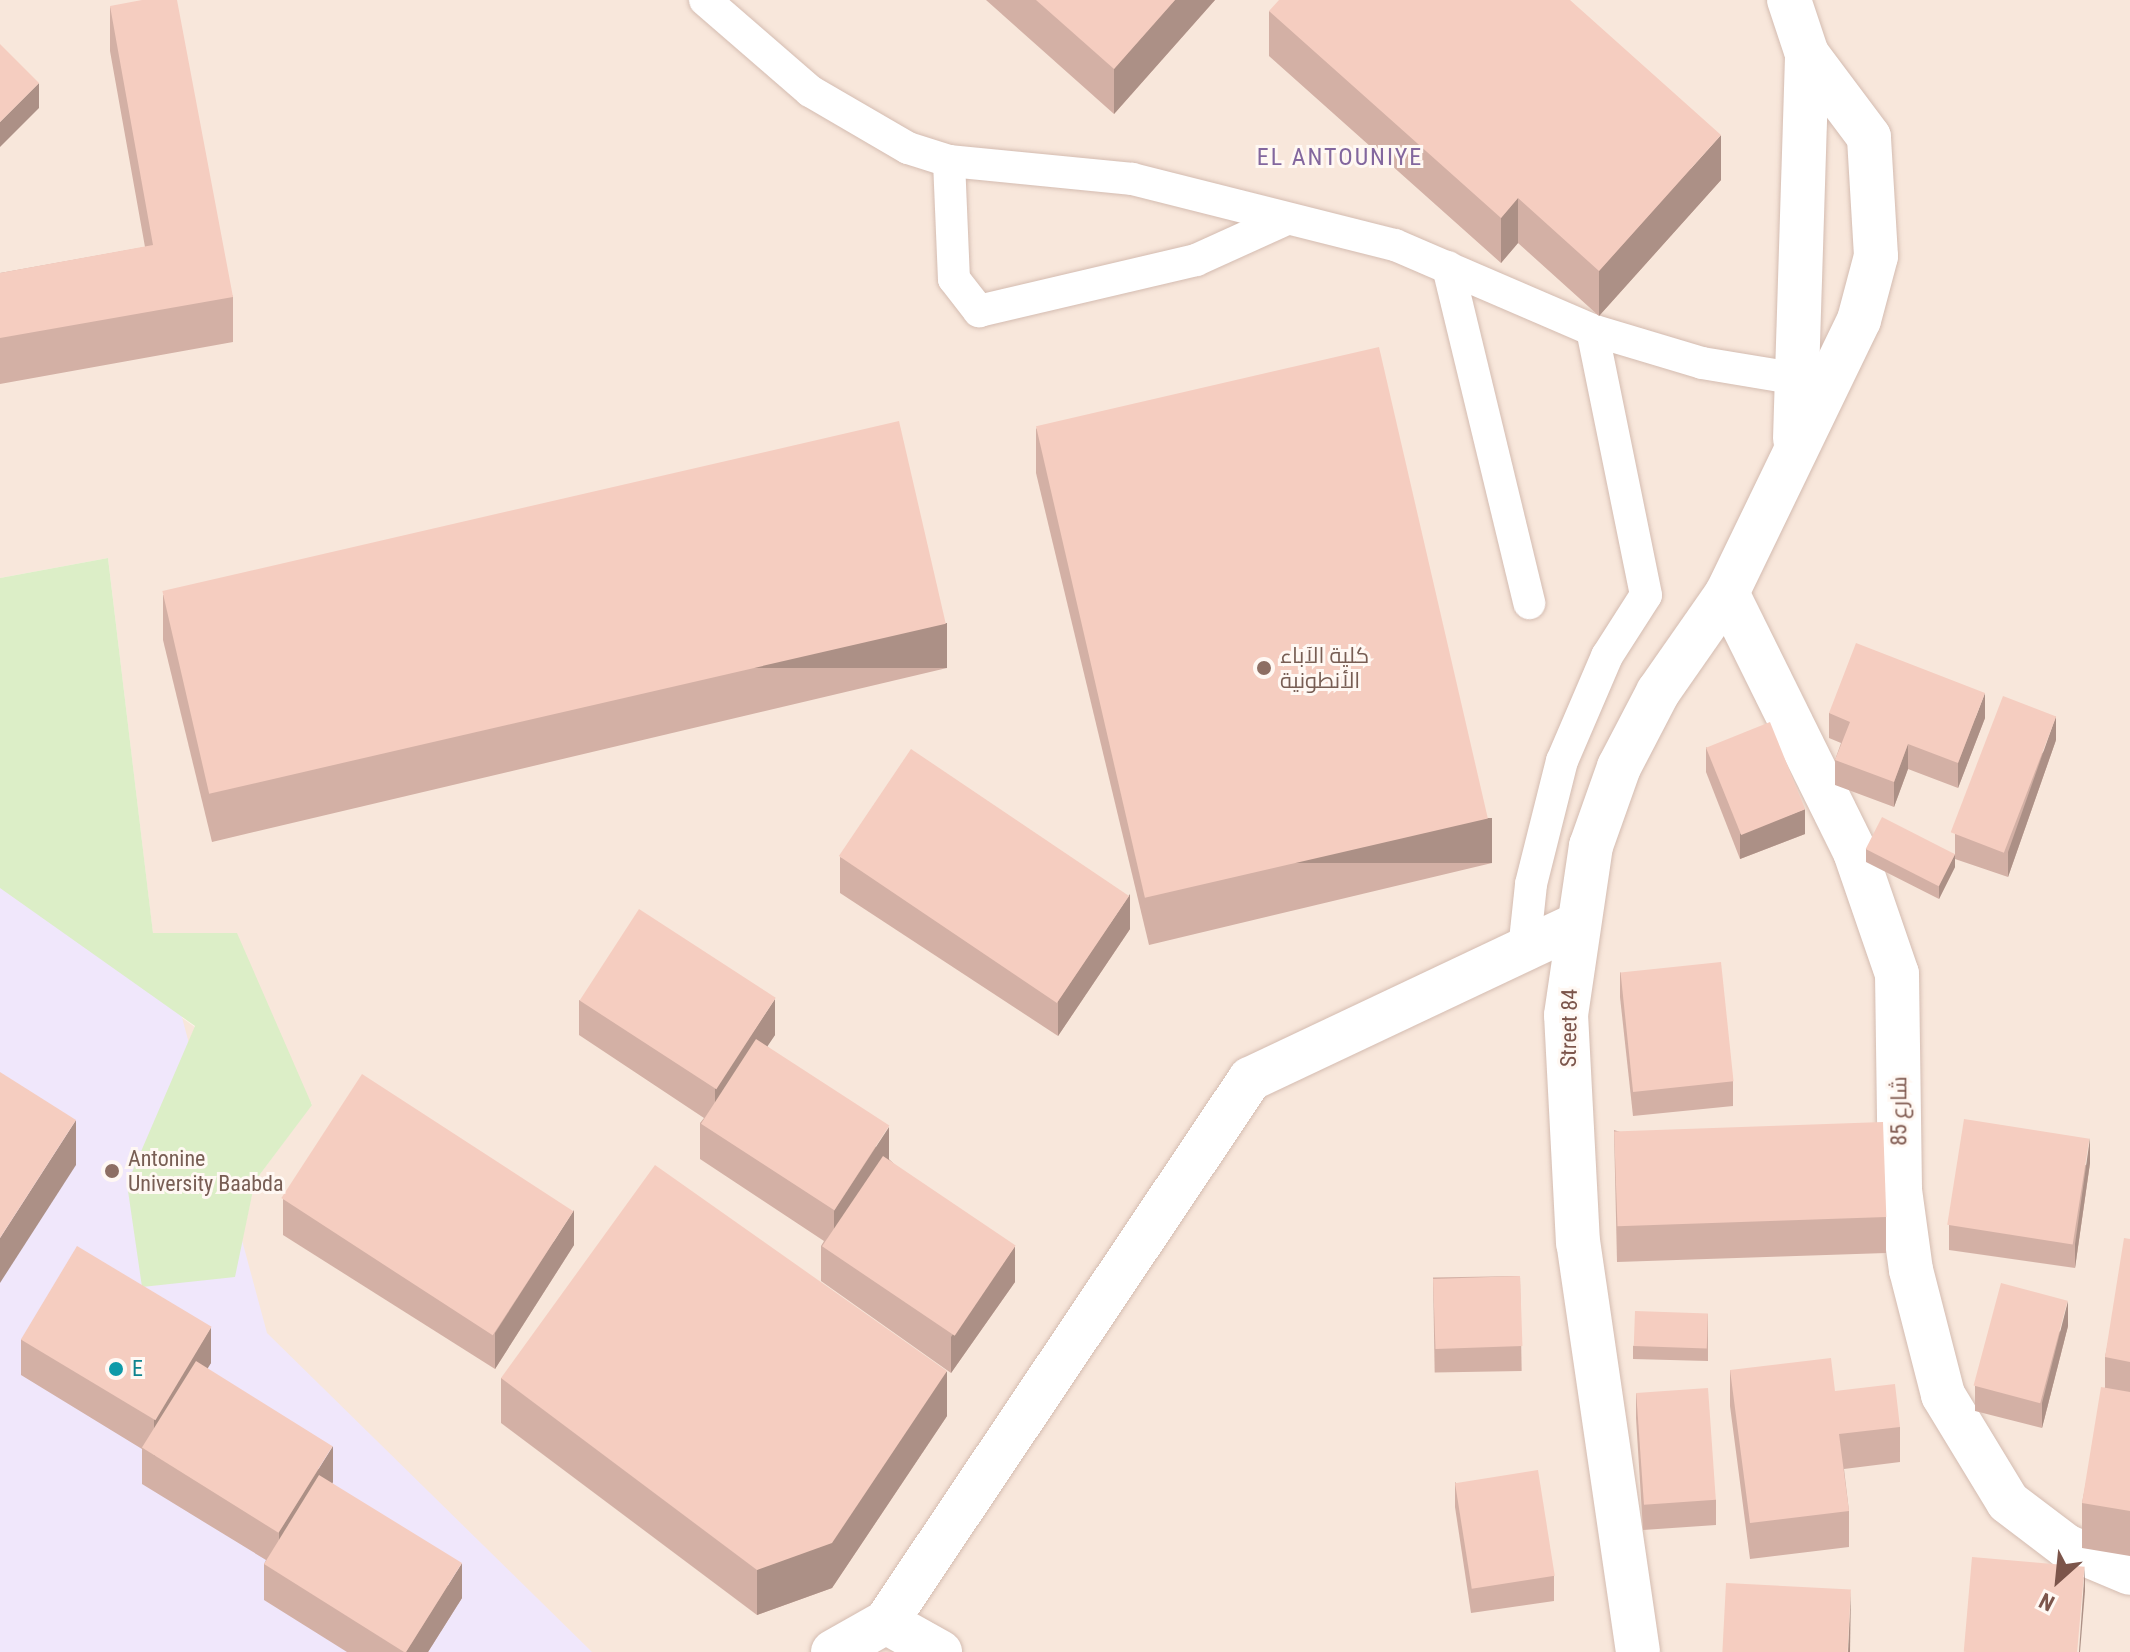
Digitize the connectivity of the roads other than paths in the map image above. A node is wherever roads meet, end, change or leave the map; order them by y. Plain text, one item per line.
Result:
1 (705, 0) edge
2 (1789, 0) edge
3 (1807, 54) junction
4 (949, 161) junction
5 (1282, 221) junction
6 (1448, 267) junction
7 (1592, 330) junction
8 (1812, 381) junction
9 (1727, 593) junction
10 (1529, 603) dead end
11 (1576, 925) junction
12 (1524, 950) junction
13 (2130, 1573) edge
14 (886, 1622) junction
15 (833, 1652) edge
16 (940, 1652) edge
17 (1638, 1652) edge

1 - 4 lane
2 - 3 street
3 - 8 street
3 - 8 street
4 - 5 lane
4 - 5 lane
5 - 6 lane
6 - 7 lane
6 - 10 lane
7 - 8 lane
7 - 12 lane
8 - 9 street, Street 84
9 - 11 street, Street 84
9 - 13 street, شارع 85
11 - 12 street
11 - 17 street, Street 84
12 - 14 street
14 - 15 street
14 - 16 street

